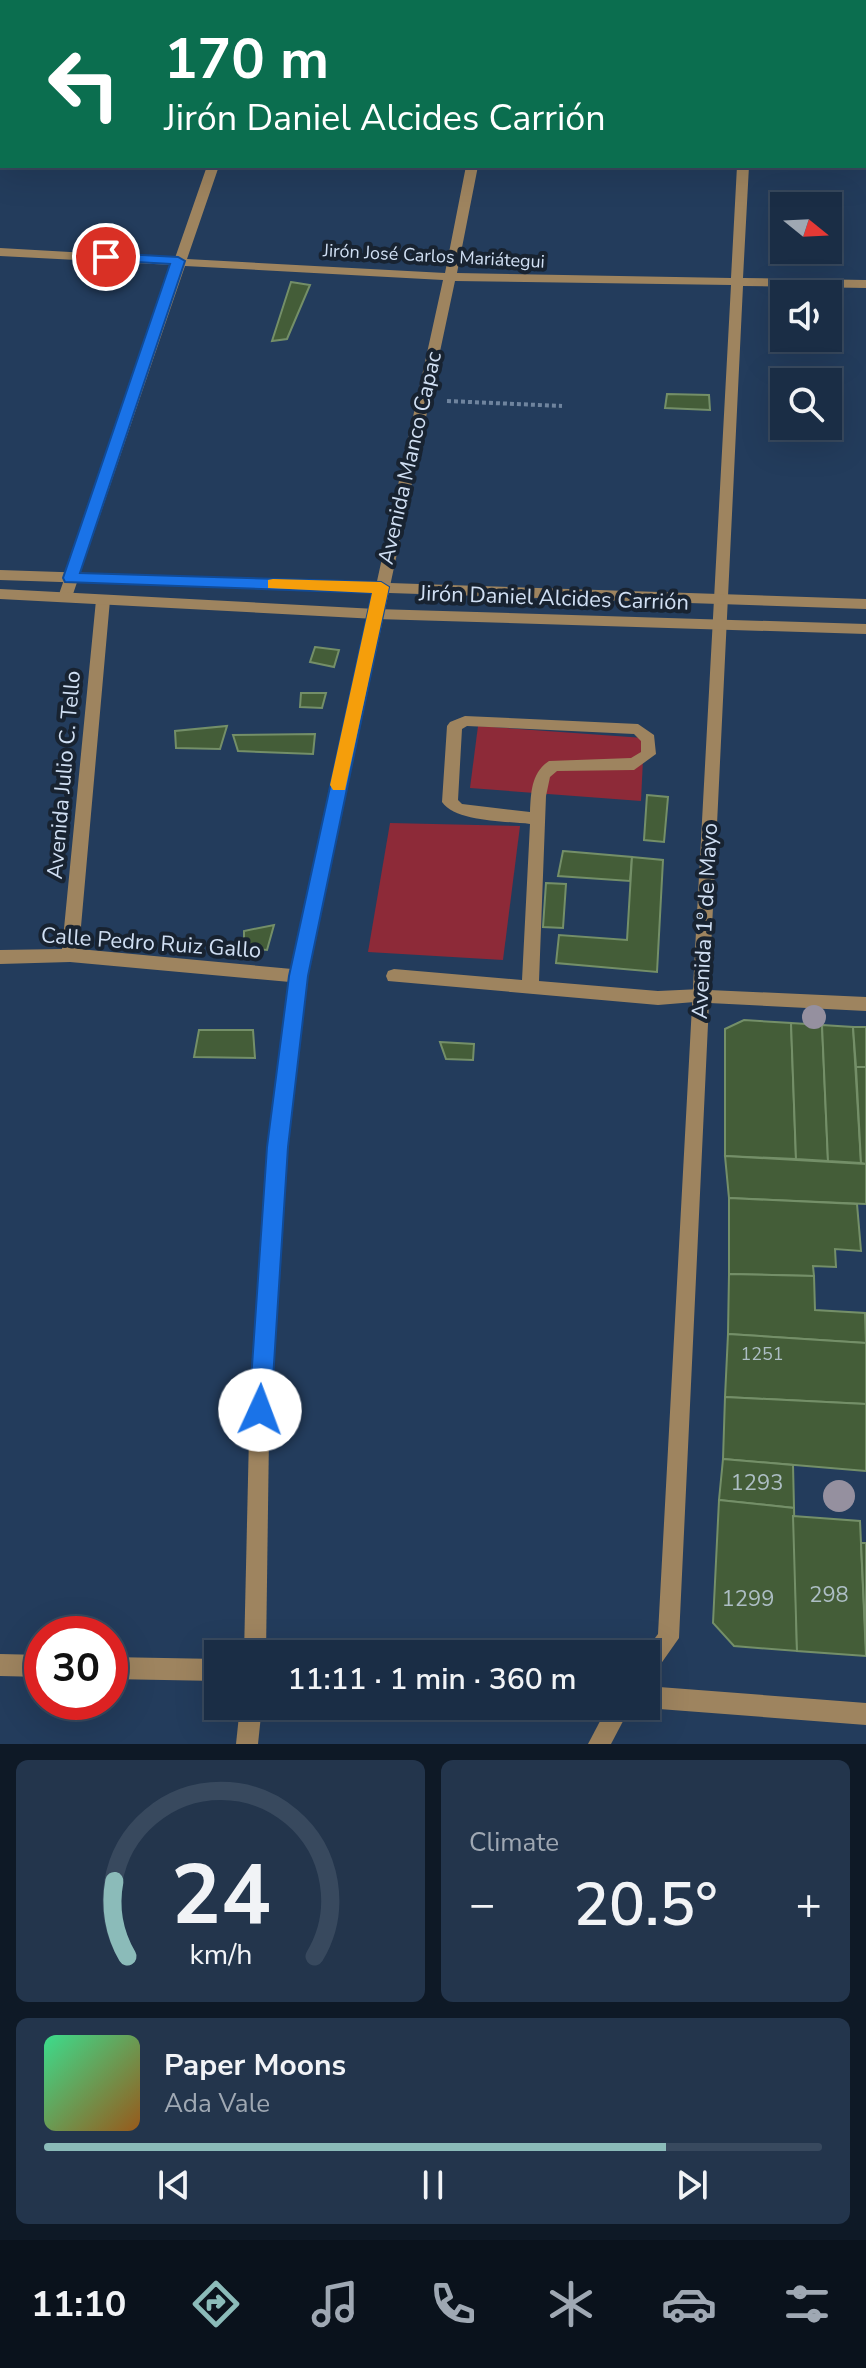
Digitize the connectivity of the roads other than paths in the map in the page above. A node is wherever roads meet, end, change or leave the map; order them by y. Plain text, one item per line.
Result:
1 (212, 168) edge
2 (472, 168) edge
3 (743, 168) edge
4 (0, 252) edge
5 (178, 261) junction
6 (449, 277) junction
7 (737, 284) junction
8 (866, 284) edge
9 (0, 575) edge
10 (71, 578) junction
11 (381, 587) junction
12 (0, 594) edge
13 (65, 597) junction
14 (103, 600) junction
15 (720, 601) junction
16 (866, 604) edge
17 (376, 614) junction
18 (718, 626) junction
19 (866, 629) edge
20 (538, 819) junction
21 (70, 955) junction
22 (0, 957) edge
23 (299, 976) junction
24 (394, 976) dead end
25 (530, 987) junction
26 (701, 996) junction
27 (866, 1004) edge
28 (255, 1640) edge
29 (660, 1649) edge
30 (0, 1665) edge
31 (24, 1666) edge
32 (128, 1668) edge
33 (204, 1670) edge
34 (660, 1698) edge
35 (866, 1714) edge
36 (250, 1720) edge
37 (612, 1720) edge
38 (247, 1744) edge
39 (599, 1744) edge

1 - 5 street
2 - 6 street, Avenida Manco Capac
3 - 7 street, Avenida 1º de Mayo
4 - 5 street, Jirón José Carlos Mariátegui
5 - 6 street, Jirón José Carlos Mariátegui
5 - 10 street
6 - 7 street, Jirón José Carlos Mariátegui
6 - 11 street, Avenida Manco Capac
7 - 8 street, Jirón José Carlos Mariátegui
7 - 15 street, Avenida 1º de Mayo
9 - 10 street, Jirón Daniel Alcides Carrión
10 - 11 street, Jirón Daniel Alcides Carrión
10 - 13 street
11 - 15 street, Jirón Daniel Alcides Carrión
11 - 17 street, Avenida Manco Capac
12 - 13 street, Jirón Daniel Alcides Carrión
13 - 14 street, Jirón Daniel Alcides Carrión
14 - 17 street, Jirón Daniel Alcides Carrión
14 - 21 street, Avenida Julio C. Tello
15 - 16 street, Jirón Daniel Alcides Carrión
15 - 18 street, Avenida 1º de Mayo
17 - 18 street, Jirón Daniel Alcides Carrión
17 - 23 street, Avenida Manco Capac
18 - 19 street, Jirón Daniel Alcides Carrión
18 - 26 street, Avenida 1º de Mayo
20 - 20 street
20 - 25 street
21 - 22 street, Calle Pedro Ruiz Gallo
21 - 23 street, Calle Pedro Ruiz Gallo
23 - 28 street, Avenida Manco Capac
24 - 25 street
25 - 26 street
26 - 27 street
26 - 29 street, Avenida 1º de Mayo
30 - 31 street
32 - 33 street
34 - 35 street
36 - 38 street
37 - 39 street

